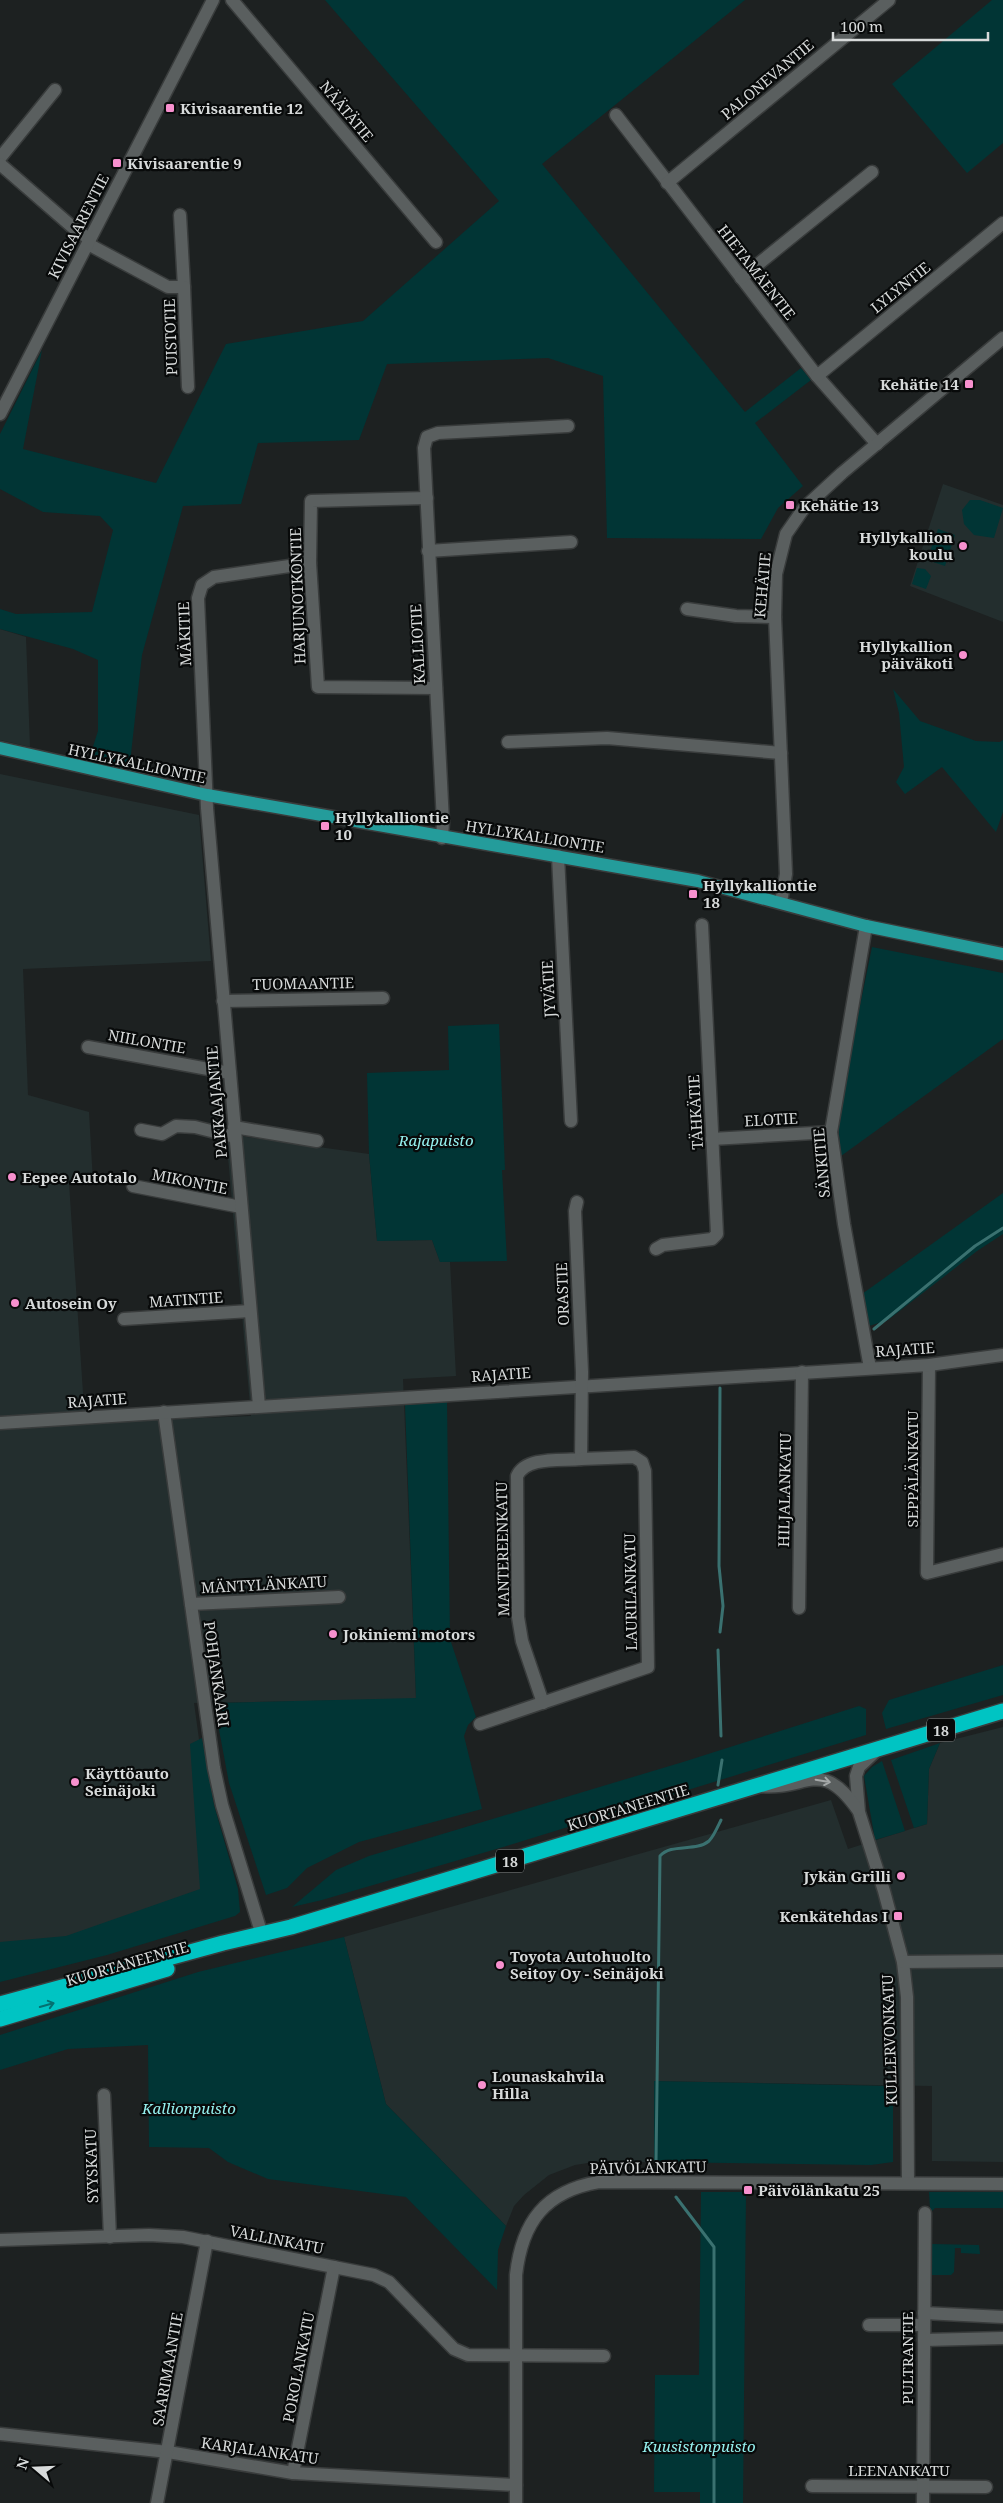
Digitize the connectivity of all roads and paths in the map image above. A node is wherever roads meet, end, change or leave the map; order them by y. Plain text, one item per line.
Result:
1 (213, 0) edge
2 (232, 0) edge
3 (889, 0) edge
4 (55, 90) dead end
5 (616, 115) dead end
6 (0, 158) edge
7 (0, 164) edge
8 (872, 172) dead end
9 (666, 183) junction
10 (180, 216) dead end
11 (1003, 223) edge
12 (89, 241) junction
13 (436, 242) dead end
14 (741, 278) junction
15 (184, 287) junction
16 (1003, 338) edge
17 (817, 376) junction
18 (188, 387) dead end
19 (0, 414) edge
20 (568, 426) dead end
21 (877, 444) junction
22 (427, 498) junction
23 (572, 542) dead end
24 (428, 552) junction
25 (310, 563) junction
26 (687, 610) dead end
27 (775, 617) junction
28 (436, 688) junction
29 (508, 742) dead end
30 (0, 748) edge
31 (781, 753) junction
32 (207, 795) junction
33 (442, 838) junction
34 (558, 856) junction
35 (781, 902) junction
36 (702, 924) dead end
37 (866, 926) junction
38 (1003, 954) edge
39 (383, 998) dead end
40 (223, 1001) junction
41 (88, 1047) dead end
42 (230, 1073) junction
43 (571, 1121) dead end
44 (140, 1130) dead end
45 (235, 1132) junction
46 (832, 1132) junction
47 (712, 1139) junction
48 (317, 1140) dead end
49 (133, 1186) dead end
50 (577, 1202) dead end
51 (241, 1207) junction
52 (656, 1249) dead end
53 (250, 1311) junction
54 (124, 1319) dead end
55 (1003, 1355) edge
56 (929, 1365) junction
57 (870, 1368) junction
58 (802, 1372) junction
59 (582, 1385) junction
60 (259, 1406) junction
61 (164, 1412) junction
62 (0, 1423) edge
63 (581, 1459) junction
64 (1003, 1554) edge
65 (339, 1597) dead end
66 (191, 1604) junction
67 (798, 1608) dead end
68 (543, 1703) junction
69 (1003, 1711) edge
70 (480, 1724) dead end
71 (879, 1749) junction
72 (758, 1786) junction
73 (859, 1812) junction
74 (262, 1935) junction
75 (1003, 1961) edge
76 (903, 1962) junction
77 (0, 2004) edge
78 (0, 2019) edge
79 (104, 2095) dead end
80 (908, 2183) junction
81 (1003, 2184) edge
82 (925, 2213) dead end
83 (110, 2237) junction
84 (0, 2240) edge
85 (207, 2242) junction
86 (334, 2266) junction
87 (1003, 2316) edge
88 (924, 2319) junction
89 (869, 2325) dead end
90 (1003, 2338) edge
91 (924, 2340) junction
92 (516, 2355) junction
93 (604, 2356) dead end
94 (0, 2434) edge
95 (168, 2452) junction
96 (293, 2473) junction
97 (516, 2484) junction
98 (812, 2486) dead end
99 (923, 2487) junction
100 (986, 2487) dead end
101 (157, 2503) edge
102 (516, 2503) edge
103 (923, 2503) edge

1 - 12 street, KIVISAARENTIE
2 - 13 street, NÄÄTÄTIE
3 - 9 street, PALONEVANTIE
4 - 6 street
5 - 9 street, HIETAMÄENTIE
7 - 12 street, PUISTOTIE
8 - 14 street
9 - 14 street, HIETAMÄENTIE
10 - 15 street, PUISTOTIE
11 - 17 street, LYLYNTIE
12 - 15 street, PUISTOTIE
12 - 19 street, KIVISAARENTIE
14 - 17 street, HIETAMÄENTIE
15 - 18 street, PUISTOTIE
16 - 21 street, KEHÄTIE
17 - 21 street, HIETAMÄENTIE
20 - 22 street, KALLIOTIE
21 - 27 street, KEHÄTIE
22 - 24 street, KALLIOTIE
22 - 25 street, HARJUNOTKONTIE
23 - 24 street
24 - 28 street, KALLIOTIE
25 - 28 street, HARJUNOTKONTIE
25 - 32 street, MÄKITIE
26 - 27 street
27 - 31 street, KEHÄTIE
28 - 33 street, KALLIOTIE
29 - 31 street
30 - 32 main road, HYLLYKALLIONTIE
31 - 35 street, KEHÄTIE
32 - 33 main road, HYLLYKALLIONTIE
32 - 40 street, PAKKAAJANTIE
33 - 34 main road, HYLLYKALLIONTIE
34 - 35 main road, HYLLYKALLIONTIE
34 - 43 street, JYVÄTIE
35 - 37 main road, HYLLYKALLIONTIE
36 - 47 street, TÄHKÄTIE
37 - 38 main road, HYLLYKALLIONTIE
37 - 46 street, SÄNKITIE
39 - 40 street, TUOMAANTIE
40 - 42 street, PAKKAAJANTIE
41 - 42 street, NIILONTIE
42 - 45 street, PAKKAAJANTIE
44 - 45 street
45 - 48 street
45 - 51 street, PAKKAAJANTIE
46 - 47 street, ELOTIE
46 - 57 street, SÄNKITIE
47 - 52 street, TÄHKÄTIE
49 - 51 street, MIKONTIE
50 - 59 street, ORASTIE
51 - 53 street, PAKKAAJANTIE
53 - 54 street, MATINTIE
53 - 60 street, PAKKAAJANTIE
55 - 56 street, RAJATIE
56 - 57 street, RAJATIE
56 - 64 street, SEPPÄLÄNKATU
57 - 58 street, RAJATIE
58 - 59 street, RAJATIE
58 - 67 street, HILJALANKATU
59 - 60 street, RAJATIE
59 - 63 street
60 - 61 street, RAJATIE
61 - 62 street, RAJATIE
61 - 66 street, POHJANKAARI
63 - 68 street, MANTEREENKATU
63 - 68 street, LAURILANKATU
65 - 66 street, MÄNTYLÄNKATU
66 - 74 street, POHJANKAARI
68 - 70 street, LAURILANKATU
69 - 71 highway, KUORTANEENTIE / 18
71 - 72 highway, KUORTANEENTIE / 18
71 - 73 street, KULLERVONKATU
72 -> 73 street, KULLERVONKATU
72 - 74 highway, KUORTANEENTIE / 18
73 - 76 street, KULLERVONKATU
74 - 77 highway, KUORTANEENTIE / 18
78 -> 74 highway, KUORTANEENTIE / 18
75 - 76 street
76 - 80 street, KULLERVONKATU
79 - 83 street, SYYSKATU
80 - 81 street, PÄIVÖLÄNKATU
80 - 92 street, PÄIVÖLÄNKATU
82 - 88 street, PULTRANTIE
83 - 84 street, VALLINKATU
83 - 85 street, VALLINKATU
85 - 86 street, VALLINKATU
85 - 95 street, SAARIMAANTIE
86 - 92 street, VALLINKATU
86 - 96 street, POROLANKATU
87 - 88 street
88 - 89 street
88 - 91 street, PULTRANTIE
90 - 91 street
91 - 99 street, PULTRANTIE
92 - 93 street, VALLINKATU
92 - 97 street, PÄIVÖLÄNKATU
94 - 95 street, KARJALANKATU
95 - 96 street, KARJALANKATU
95 - 101 street, SAARIMAANTIE
96 - 97 street, KARJALANKATU
97 - 102 street, PÄIVÖLÄNKATU
98 - 99 street, LEENANKATU
99 - 100 street, LEENANKATU
99 - 103 street, PULTRANTIE

